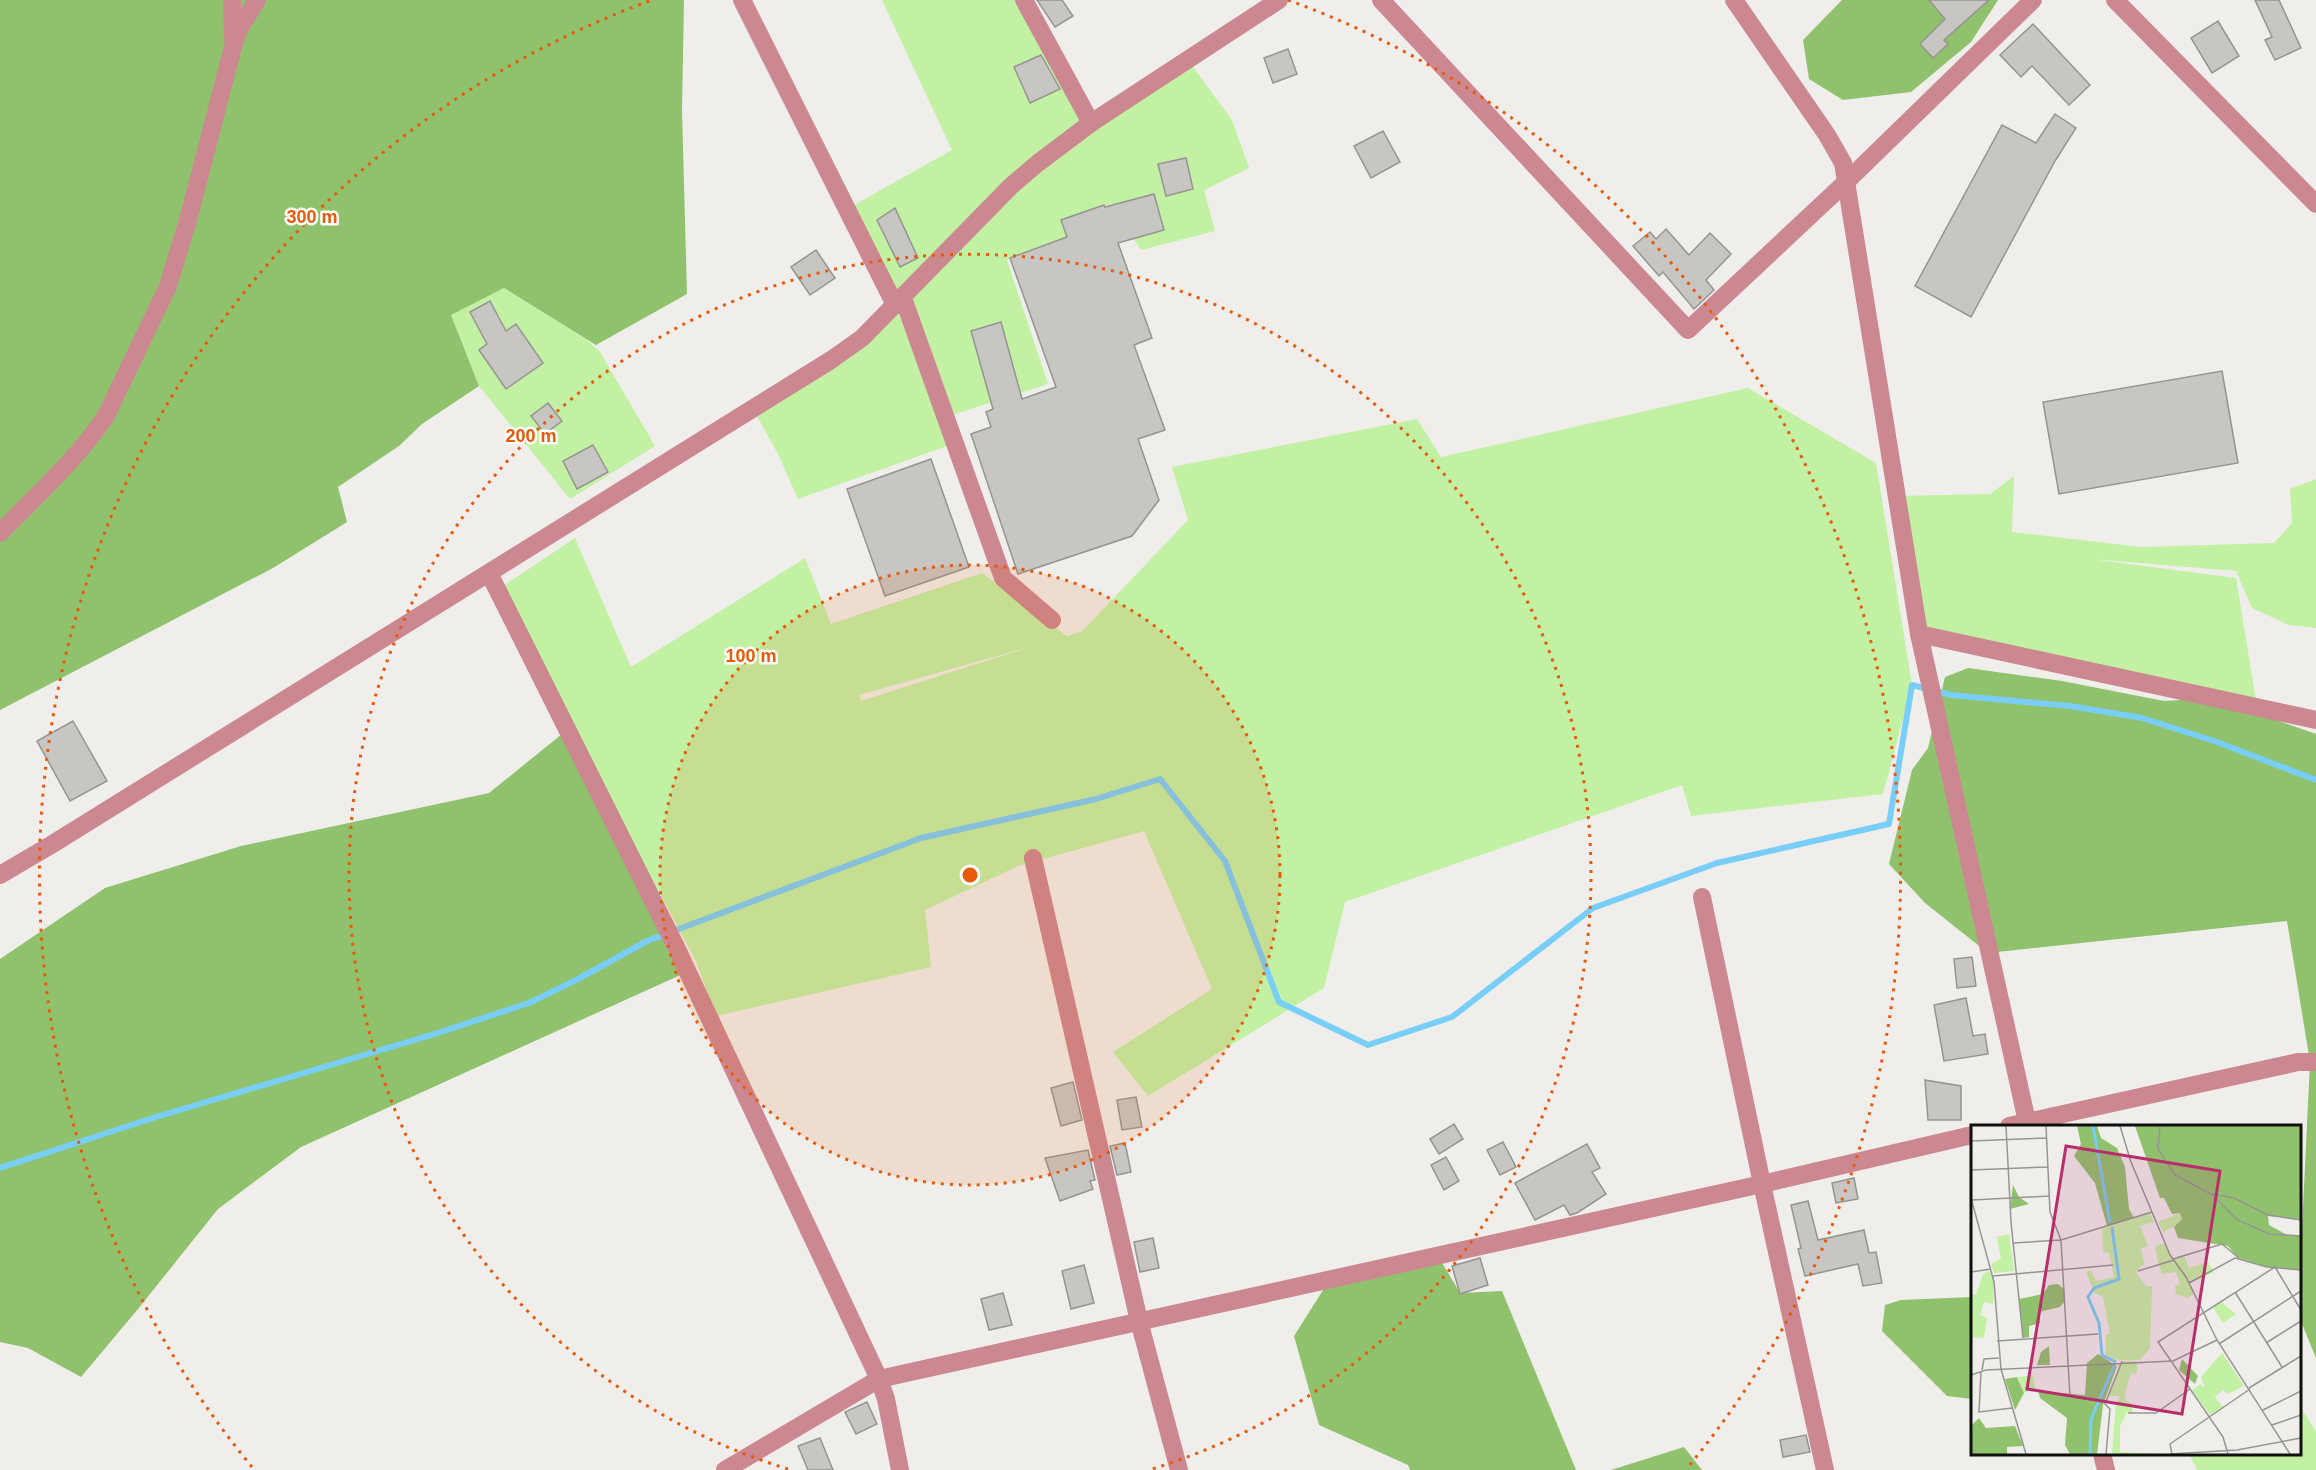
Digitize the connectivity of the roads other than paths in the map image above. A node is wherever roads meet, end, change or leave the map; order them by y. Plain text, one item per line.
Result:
1 (232, 0) edge
2 (258, 0) edge
3 (742, 0) edge
4 (1024, 0) edge
5 (1279, 0) edge
6 (1382, 0) edge
7 (1734, 0) edge
8 (2033, 0) edge
9 (2115, 0) edge
10 (233, 47) junction
11 (1091, 123) junction
12 (1846, 182) junction
13 (2316, 204) edge
14 (899, 302) junction
15 (0, 532) edge
16 (489, 573) junction
17 (1052, 620) dead end
18 (1919, 634) junction
19 (2316, 720) edge
20 (1033, 858) dead end
21 (0, 875) edge
22 (1702, 897) dead end
23 (2316, 1062) edge
24 (2028, 1124) edge
25 (1971, 1135) edge
26 (1762, 1184) junction
27 (1139, 1321) junction
28 (879, 1379) junction
29 (2102, 1455) edge
30 (725, 1470) edge
31 (900, 1470) edge
32 (1179, 1470) edge
33 (1825, 1470) edge
34 (2106, 1470) edge

1 - 10 street
2 - 10 street
3 - 14 street
4 - 11 street
5 - 11 street
6 - 12 street
7 - 12 street
8 - 12 street
9 - 13 street
10 - 15 street
11 - 14 street
12 - 18 street
14 - 16 street
14 - 17 street
16 - 21 street
16 - 28 street
18 - 19 street
18 - 24 street
20 - 27 street
22 - 26 street
23 - 24 street
25 - 26 street
26 - 27 street
26 - 33 street
27 - 28 street
27 - 32 street
28 - 30 street
28 - 31 street
29 - 34 street

